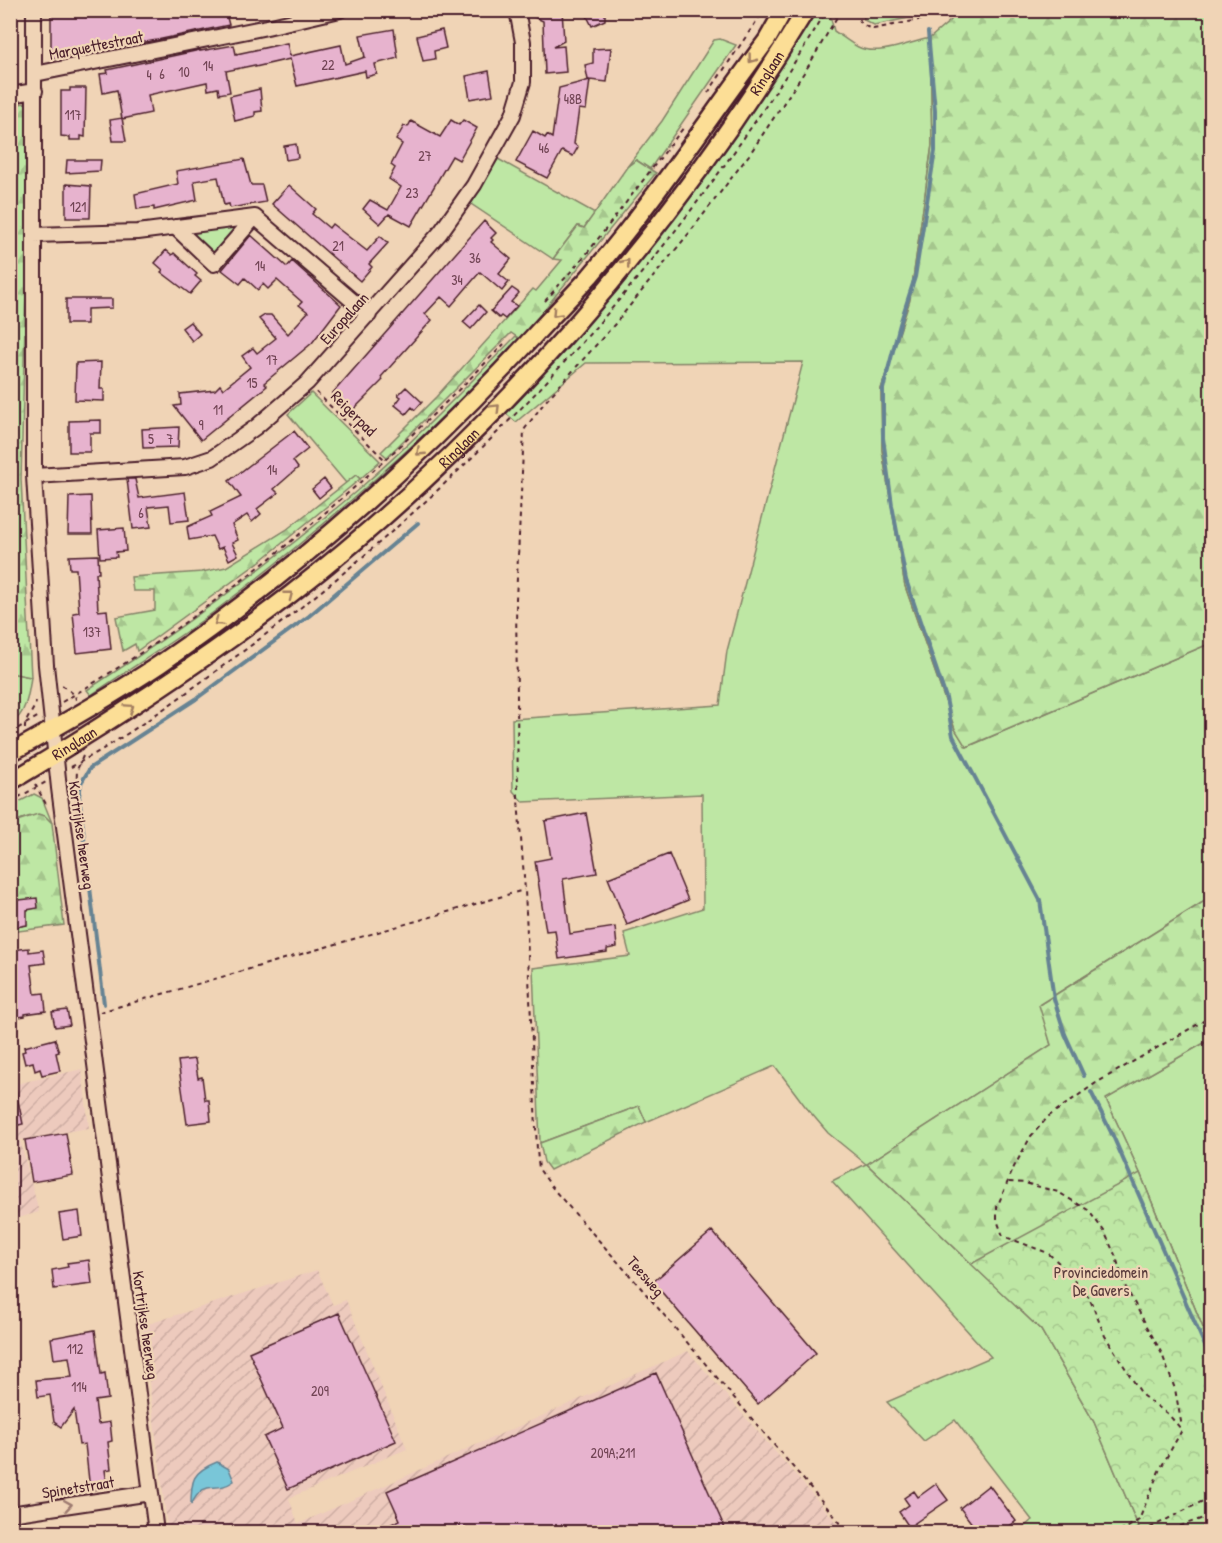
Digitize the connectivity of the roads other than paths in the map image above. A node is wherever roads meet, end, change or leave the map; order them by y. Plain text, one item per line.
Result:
1 (34, 10) edge
2 (340, 10) edge
3 (517, 10) edge
4 (784, 10) edge
5 (806, 10) edge
6 (35, 74) junction
7 (35, 91) junction
8 (10, 95) edge
9 (255, 217) junction
10 (175, 227) junction
11 (34, 235) junction
12 (369, 315) junction
13 (34, 476) junction
14 (53, 729) junction
15 (10, 753) edge
16 (56, 755) junction
17 (10, 782) edge
18 (151, 1493) junction
19 (10, 1514) edge
20 (156, 1533) edge

1 - 6 street, Kortrijkse heerweg
2 - 6 street, Marquettestraat
3 - 12 street, Europalaan
4 -> 14 main road, Ringlaan
16 -> 5 main road, Ringlaan
6 - 7 street, Kortrijkse heerweg
7 - 8 street
7 - 11 street, Kortrijkse heerweg
9 - 10 street
9 - 10 street
9 - 12 street
10 - 11 street
11 - 13 street, Kortrijkse heerweg
12 - 13 street, Europalaan
13 - 14 street, Kortrijkse heerweg
14 - 15 main road, Ringlaan
14 - 16 street, Kortrijkse heerweg
16 - 17 main road, Ringlaan
16 - 18 street, Kortrijkse heerweg
19 -> 18 street, Spinetstraat
18 - 20 street, Kortrijkse heerweg

